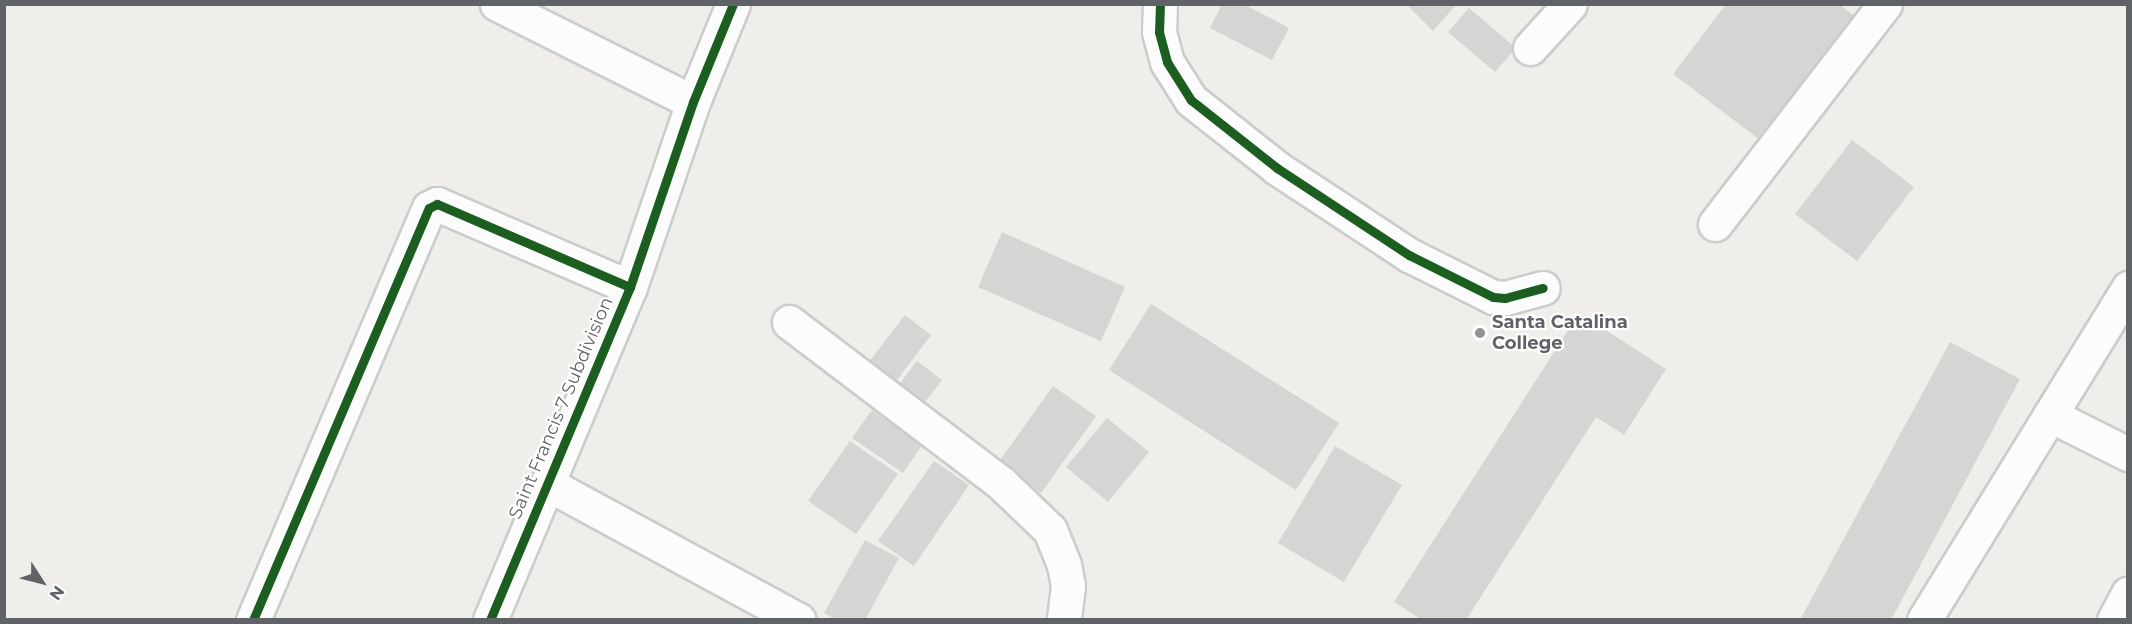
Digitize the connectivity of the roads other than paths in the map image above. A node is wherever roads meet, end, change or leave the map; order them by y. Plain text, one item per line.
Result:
1 (498, 4) edge
2 (733, 4) edge
3 (1160, 4) edge
4 (1570, 4) edge
5 (1885, 4) edge
6 (1530, 48) dead end
7 (693, 102) junction
8 (1715, 224) dead end
9 (630, 287) junction
10 (1543, 288) dead end
11 (2127, 288) edge
12 (789, 322) dead end
13 (2050, 415) junction
14 (2127, 454) edge
15 (548, 484) junction
16 (2127, 594) edge
17 (746, 607) edge
18 (253, 620) edge
19 (490, 620) edge
20 (799, 620) edge
21 (1064, 620) edge
22 (1924, 620) edge
23 (2114, 620) edge

1 - 7 street
2 - 7 street, Saint Francis 7 Subdivision
3 - 10 street
4 - 6 street
5 - 8 street
7 - 9 street, Saint Francis 7 Subdivision
9 - 15 street, Saint Francis 7 Subdivision
9 - 18 street
11 - 13 street
12 - 21 street
13 - 14 street
13 - 22 street
15 - 17 street
15 - 19 street, Saint Francis 7 Subdivision
16 - 23 street
17 - 20 street

